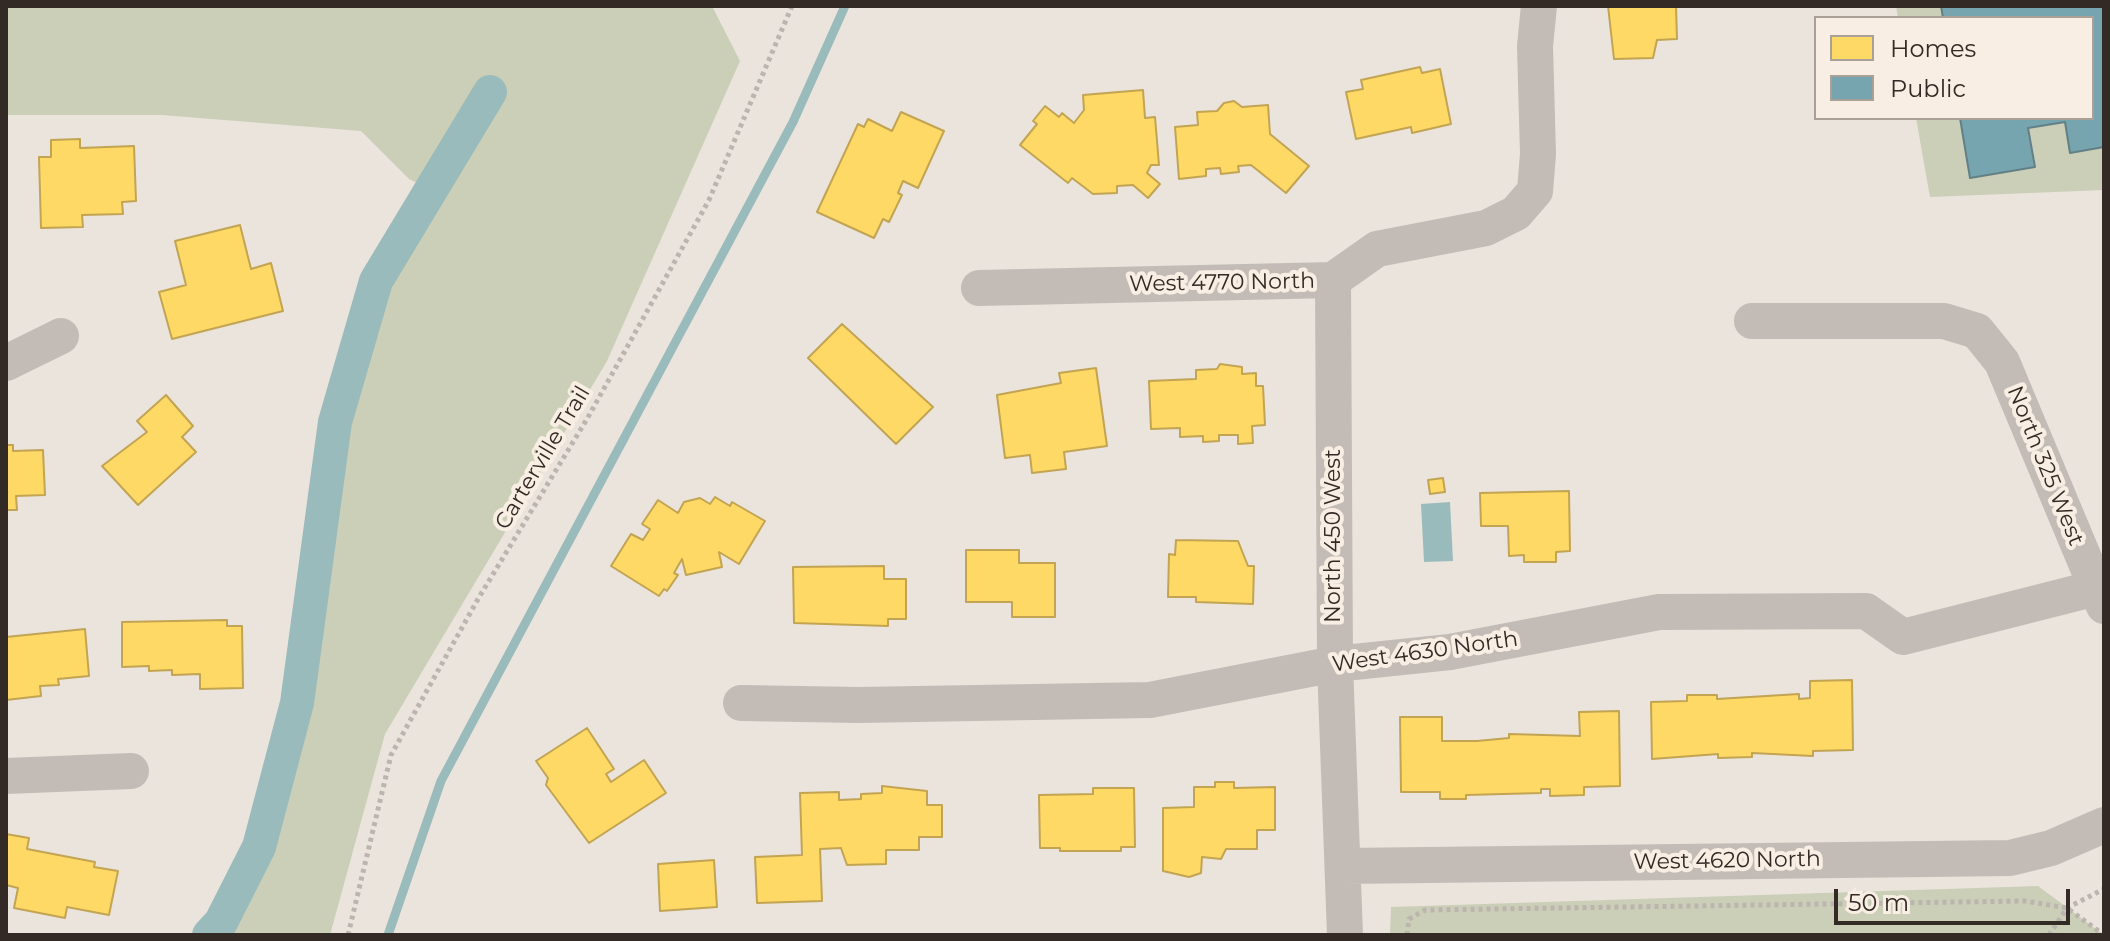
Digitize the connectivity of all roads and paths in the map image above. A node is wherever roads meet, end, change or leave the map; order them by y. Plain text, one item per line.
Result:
1 (792, 6) edge
2 (1539, 6) edge
3 (1333, 280) junction
4 (979, 288) dead end
5 (1752, 321) dead end
6 (61, 336) dead end
7 (6, 363) edge
8 (2100, 597) edge
9 (1335, 664) junction
10 (741, 703) dead end
11 (131, 771) dead end
12 (6, 776) edge
13 (2104, 825) edge
14 (1344, 866) junction
15 (2104, 889) edge
16 (2067, 908) junction
17 (348, 935) edge
18 (1345, 935) edge
19 (1407, 935) edge
20 (2049, 935) edge
21 (2104, 935) edge

1 - 17 path, Carterville Trail
2 - 3 street, West 4770 North
3 - 4 street, West 4770 North
3 - 9 street, North 450 West
5 - 8 street, North 325 West
6 - 7 street
8 - 9 street, West 4630 North
9 - 10 street, West 4630 North
9 - 14 street, North 450 West
11 - 12 street
13 - 14 street, West 4620 North
14 - 18 street, North 450 West
15 - 16 path
16 - 19 path
16 - 20 path
16 - 21 path

